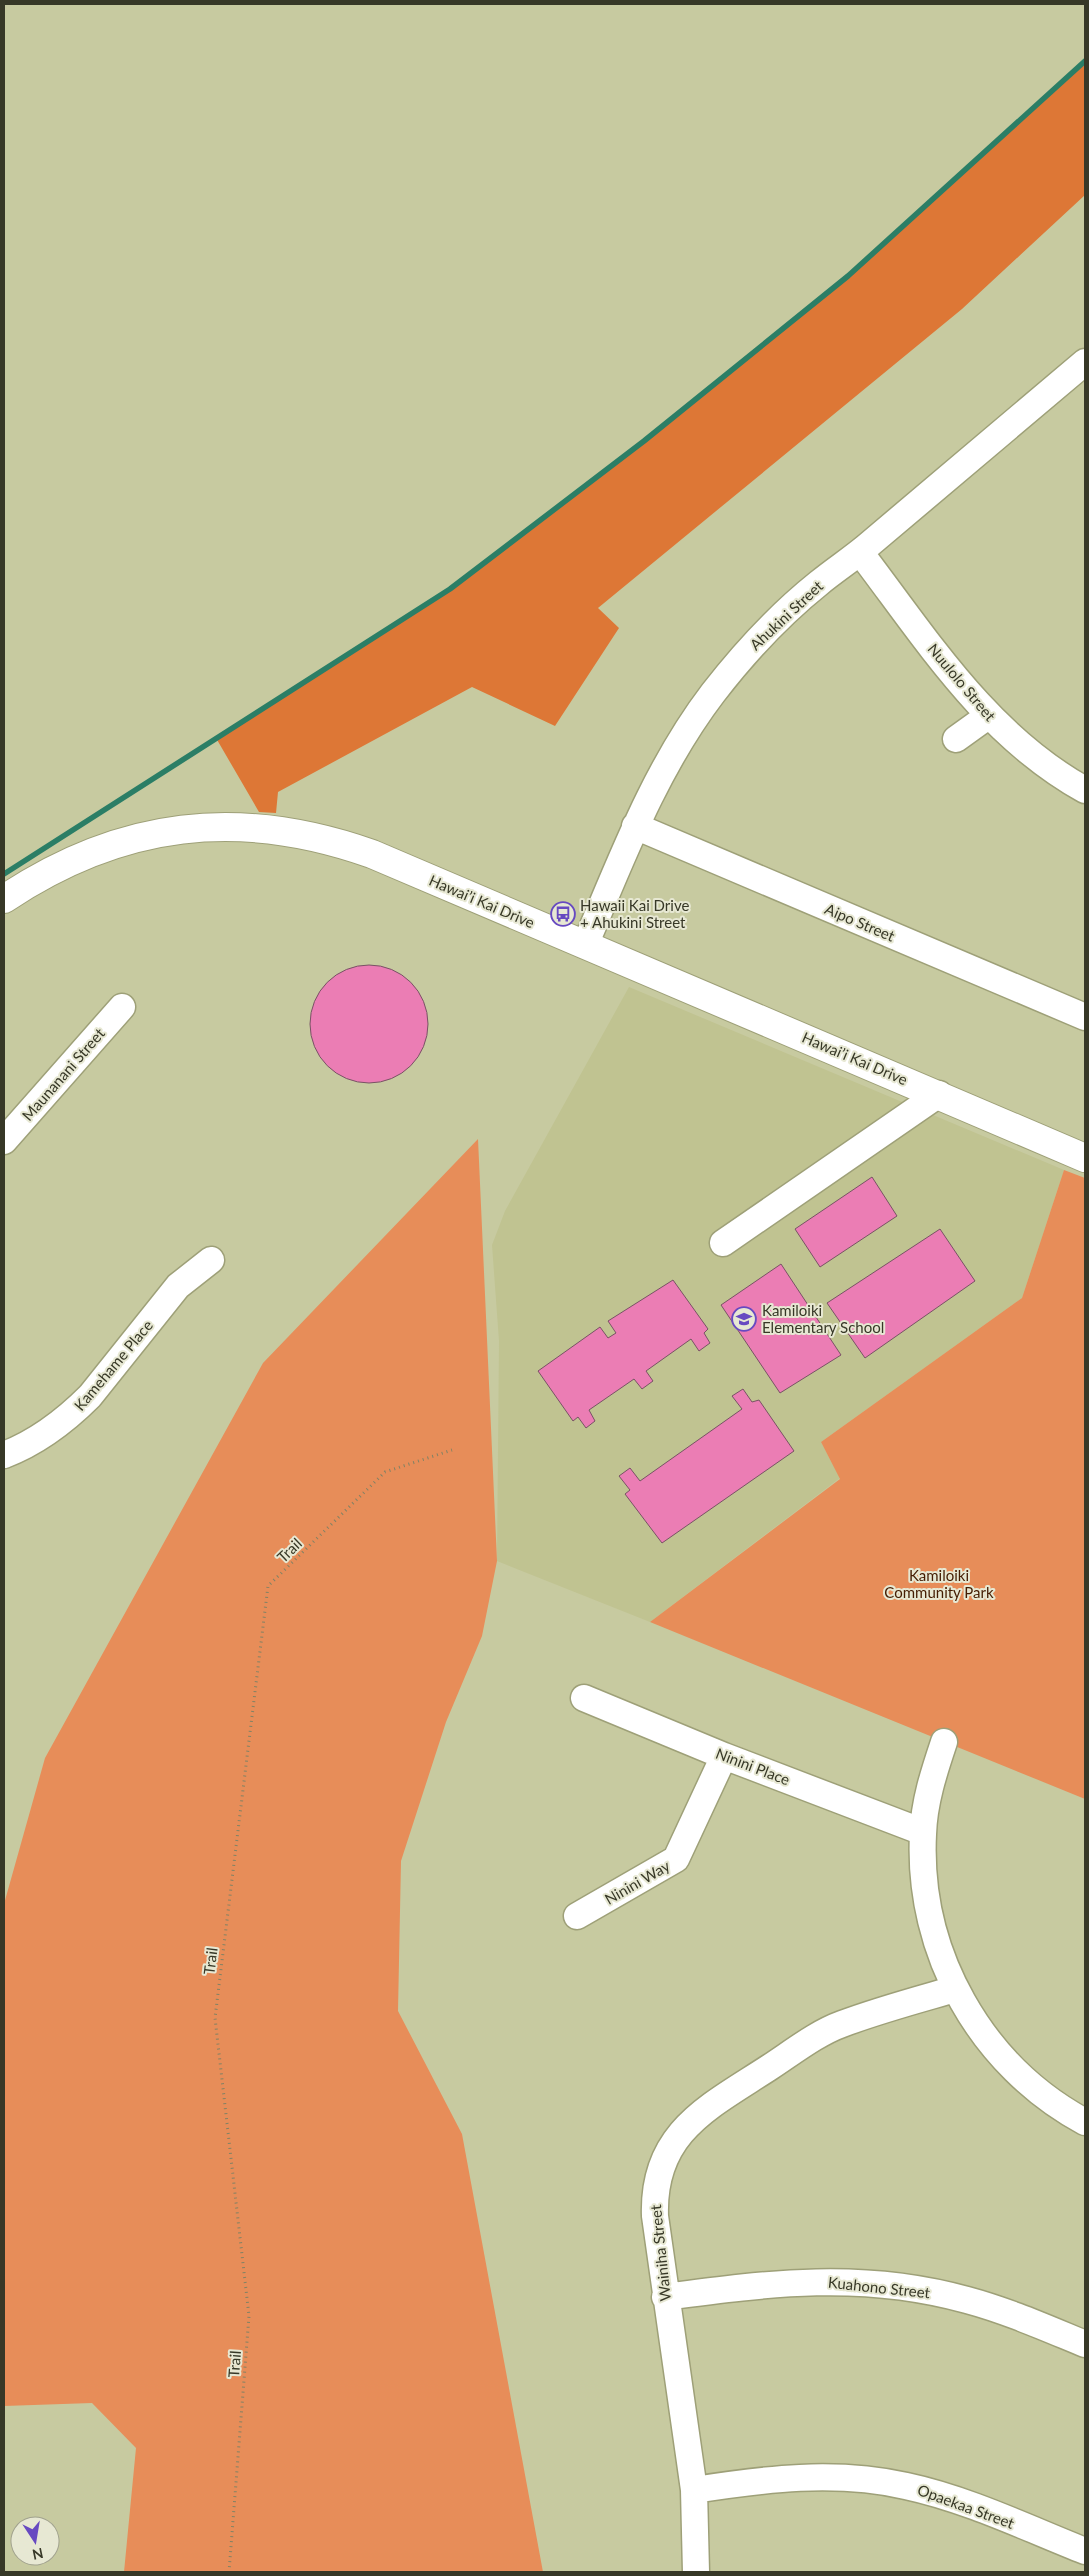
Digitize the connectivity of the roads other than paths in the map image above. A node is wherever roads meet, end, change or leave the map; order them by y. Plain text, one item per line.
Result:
1 (1085, 362) edge
2 (860, 552) junction
3 (988, 716) junction
4 (956, 739) dead end
5 (1085, 790) edge
6 (635, 826) junction
7 (4, 899) edge
8 (585, 945) junction
9 (122, 1007) dead end
10 (1085, 1017) edge
11 (939, 1094) junction
12 (4, 1141) edge
13 (1085, 1158) edge
14 (723, 1243) dead end
15 (211, 1260) dead end
16 (4, 1455) edge
17 (584, 1698) dead end
18 (944, 1742) dead end
19 (724, 1756) junction
20 (923, 1832) junction
21 (577, 1916) dead end
22 (955, 1988) junction
23 (1085, 2122) edge
24 (665, 2297) junction
25 (1085, 2344) edge
26 (694, 2490) junction
27 (1085, 2551) edge
28 (696, 2572) edge

1 - 2 street, Ahukini Street
2 - 3 street, Nuulolo Street
2 - 6 street, Ahukini Street
3 - 4 street
3 - 5 street, Nuulolo Street
6 - 8 street, Ahukini Street
6 - 10 street, Aipo Street
7 - 8 main road, Hawai’i Kai Drive
8 - 11 main road, Hawai’i Kai Drive
9 - 12 street, Maunanani Street
11 - 13 main road, Hawai’i Kai Drive
11 - 14 street
15 - 16 street, Kamehame Place
17 - 19 street, Ninini Place
18 - 20 street
19 - 20 street, Ninini Place
19 - 21 street, Ninini Way
20 - 22 street
22 - 23 street
22 - 24 street, Wainiha Street
24 - 25 street, Kuahono Street
24 - 26 street, Wainiha Street
26 - 27 street, Opaekaa Street
26 - 28 street, Wainiha Street

